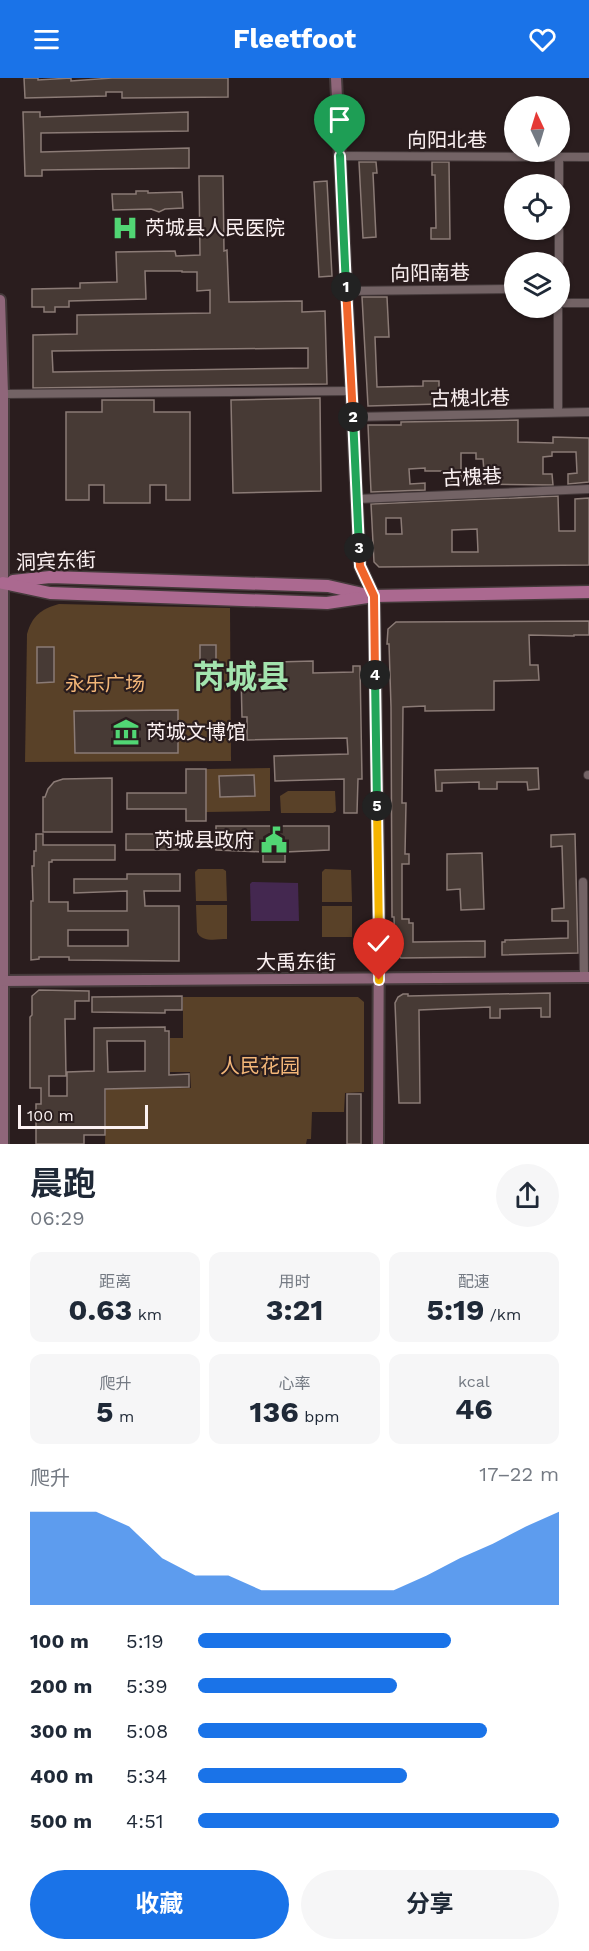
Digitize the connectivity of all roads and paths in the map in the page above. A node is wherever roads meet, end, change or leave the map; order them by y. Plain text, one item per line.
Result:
1 (336, 78) edge
2 (340, 156) junction
3 (504, 157) edge
4 (570, 157) edge
5 (589, 157) edge
6 (504, 289) edge
7 (347, 291) junction
8 (0, 300) edge
9 (589, 303) edge
10 (570, 304) edge
11 (559, 318) edge
12 (1, 358) edge
13 (351, 391) junction
14 (3, 394) junction
15 (558, 412) junction
16 (589, 412) edge
17 (353, 417) junction
18 (589, 489) edge
19 (357, 499) junction
20 (1, 583) edge
21 (589, 592) edge
22 (374, 596) junction
23 (583, 882) dead end
24 (586, 977) edge
25 (379, 980) junction
26 (2, 981) edge
27 (3, 1144) edge
28 (378, 1144) edge

1 - 2 street
2 - 3 street, 向阳北巷
2 - 7 street
4 - 5 street, 向阳北巷
6 - 7 street, 向阳南巷
7 - 13 street
8 - 12 street
9 - 10 street
11 - 15 street
12 - 14 street
13 - 14 street
13 - 17 street
14 - 20 street
15 - 16 street, 古槐北巷
15 - 17 street, 古槐北巷
17 - 19 street
18 - 19 street, 古槐巷
19 - 22 street
20 - 22 main road, 洞宾东街
20 - 26 street
21 - 22 main road, 洞宾东街
22 - 25 street
23 - 24 street
24 - 25 street, 大禹东街
25 - 26 street, 大禹东街
25 - 28 street
26 - 27 street

